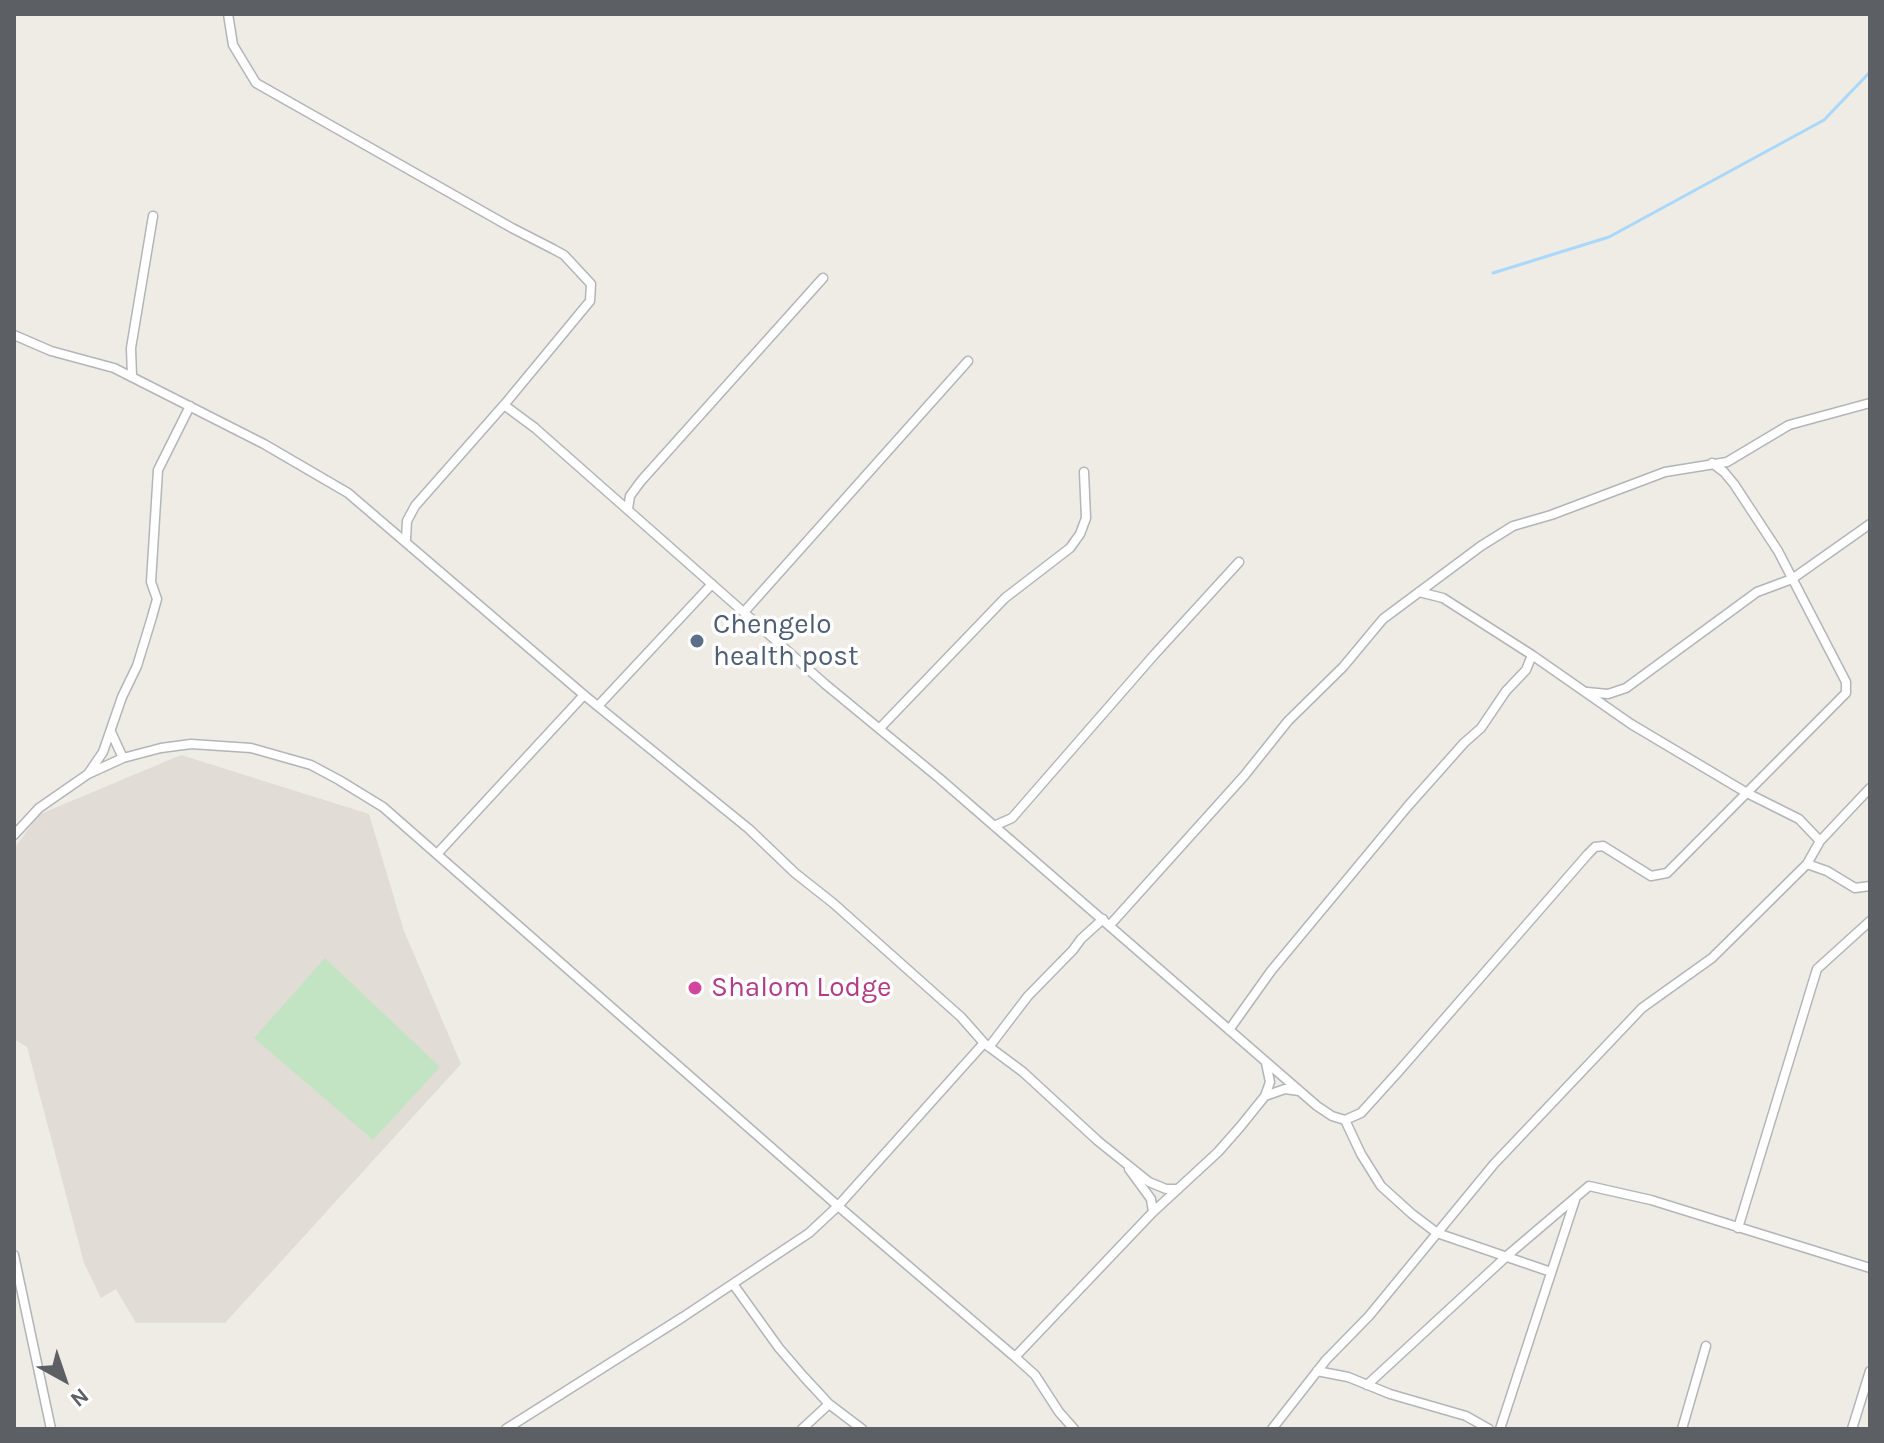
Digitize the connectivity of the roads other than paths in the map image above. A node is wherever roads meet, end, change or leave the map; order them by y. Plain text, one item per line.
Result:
1 (228, 14) edge
2 (153, 216) dead end
3 (823, 278) dead end
4 (14, 335) edge
5 (968, 361) dead end
6 (132, 377) junction
7 (1870, 403) edge
8 (504, 405) junction
9 (190, 406) junction
10 (1737, 457) junction
11 (1712, 463) junction
12 (1084, 472) dead end
13 (1734, 484) junction
14 (628, 509) junction
15 (1870, 524) edge
16 (406, 540) junction
17 (1239, 562) dead end
18 (1439, 577) junction
19 (1792, 579) junction
20 (712, 584) junction
21 (1419, 592) junction
22 (1443, 598) junction
23 (744, 612) junction
24 (1532, 655) junction
25 (1546, 665) junction
26 (1526, 670) junction
27 (1585, 692) junction
28 (1617, 693) junction
29 (584, 695) junction
30 (598, 706) junction
31 (1614, 712) junction
32 (880, 728) junction
33 (111, 732) junction
34 (123, 758) junction
35 (88, 774) junction
36 (1759, 782) junction
37 (1870, 788) edge
38 (1747, 793) junction
39 (1760, 800) junction
40 (1012, 818) junction
41 (994, 826) junction
42 (14, 835) edge
43 (1010, 840) junction
44 (1820, 841) junction
45 (437, 854) junction
46 (1807, 864) junction
47 (1870, 886) edge
48 (1870, 921) edge
49 (1106, 922) junction
50 (1229, 1030) junction
51 (987, 1045) junction
52 (1266, 1062) junction
53 (1300, 1091) junction
54 (1265, 1096) junction
55 (1345, 1120) junction
56 (1123, 1162) junction
57 (1178, 1189) junction
58 (1575, 1199) junction
59 (838, 1206) junction
60 (1153, 1212) junction
61 (1738, 1228) junction
62 (1437, 1233) junction
63 (14, 1255) edge
64 (1508, 1255) junction
65 (1870, 1268) edge
66 (1551, 1272) junction
67 (733, 1284) junction
68 (1706, 1346) dead end
69 (1015, 1357) junction
70 (1317, 1371) junction
71 (1870, 1371) edge
72 (1367, 1385) junction
73 (829, 1404) junction
74 (1857, 1414) junction
75 (1870, 1417) edge
76 (51, 1429) edge
77 (506, 1429) edge
78 (802, 1429) edge
79 (862, 1429) edge
80 (1074, 1429) edge
81 (1272, 1429) edge
82 (1489, 1429) edge
83 (1500, 1429) edge
84 (1682, 1429) edge
85 (1852, 1429) edge

1 - 8 street
2 - 6 street
3 - 14 street
4 - 6 street
5 - 23 street
6 - 9 street
7 - 10 street
8 - 14 street
8 - 16 street
9 - 16 street
9 - 33 street
10 - 11 street
10 - 13 street
11 - 13 street
11 - 18 street
12 - 32 street
13 - 19 street
14 - 20 street
15 - 19 street
16 - 29 street
17 - 40 street
18 - 21 street
18 - 22 street
19 - 28 street
19 - 36 street
20 - 23 street
20 - 30 street
21 - 22 street
21 - 49 street
22 - 24 street
23 - 32 street
24 - 25 street
24 - 26 street
25 - 26 street
25 - 27 street
26 - 50 street
27 - 28 street
27 - 31 street
28 - 31 street
29 - 30 street
29 - 45 street
30 - 51 street
31 - 38 street
32 - 41 street
33 - 34 street
33 - 35 street
34 - 35 street
34 - 45 street
35 - 42 street
36 - 38 street
36 - 39 street
37 - 44 street
38 - 39 street
38 - 55 street
39 - 44 street
40 - 41 street
40 - 43 street
41 - 43 street
43 - 49 street
44 - 46 street
45 - 59 street
46 - 47 street
46 - 62 street
48 - 61 street
49 - 50 street
49 - 51 street
50 - 52 street
51 - 56 street
51 - 59 street
52 - 53 street
52 - 54 street
53 - 54 street
53 - 55 street
54 - 57 street
55 - 62 street
56 - 57 street
56 - 60 street
57 - 60 street
58 - 61 street
58 - 64 street
58 - 66 street
59 - 67 street
59 - 69 street
60 - 69 street
61 - 65 street
62 - 64 street
62 - 70 street
63 - 76 street
64 - 66 street
64 - 72 street
66 - 83 street
67 - 73 street
67 - 77 street
68 - 84 street
69 - 80 street
70 - 72 street
70 - 81 street
71 - 74 street
72 - 82 street
73 - 78 street
73 - 79 street
74 - 75 street
74 - 85 street

